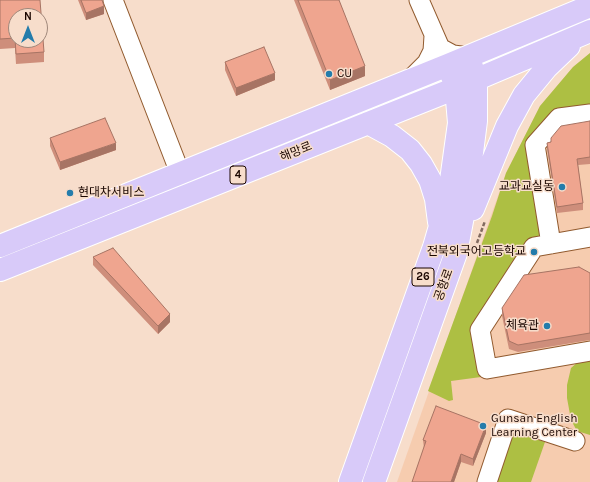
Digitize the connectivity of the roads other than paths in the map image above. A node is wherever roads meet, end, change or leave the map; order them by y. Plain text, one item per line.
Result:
1 (113, 0) edge
2 (418, 0) edge
3 (590, 6) edge
4 (585, 34) edge
5 (434, 36) junction
6 (469, 56) junction
7 (448, 65) junction
8 (476, 79) junction
9 (408, 81) junction
10 (456, 88) junction
11 (590, 114) edge
12 (368, 123) junction
13 (180, 173) junction
14 (440, 228) junction
15 (590, 237) edge
16 (551, 244) junction
17 (0, 246) edge
18 (466, 250) junction
19 (0, 270) edge
20 (590, 351) edge
21 (575, 441) dead end
22 (350, 482) edge
23 (374, 482) edge
24 (487, 482) edge

1 - 13 lane
2 - 5 lane
3 - 6 main road, 해망로 / 4
4 - 8 main road, 해망로 / 4
4 - 18 main road, 26
5 - 6 lane
5 - 9 lane
6 - 7 main road, 해망로 / 4
6 - 8 main road, 공항로
7 - 9 main road, 해망로 / 4
7 - 10 main road, 공항로 / 26
8 - 10 main road, 해망로 / 4
8 - 18 main road, 공항로
9 - 13 main road, 해망로 / 4
10 - 12 main road, 해망로 / 4
10 - 14 main road, 공항로 / 26
11 - 16 lane
12 - 14 main road
12 - 19 main road, 해망로 / 4
13 - 17 main road, 해망로 / 4
14 - 22 main road, 공항로 / 26
15 - 16 lane
16 - 20 lane
18 - 23 main road, 공항로 / 26
21 - 24 lane

